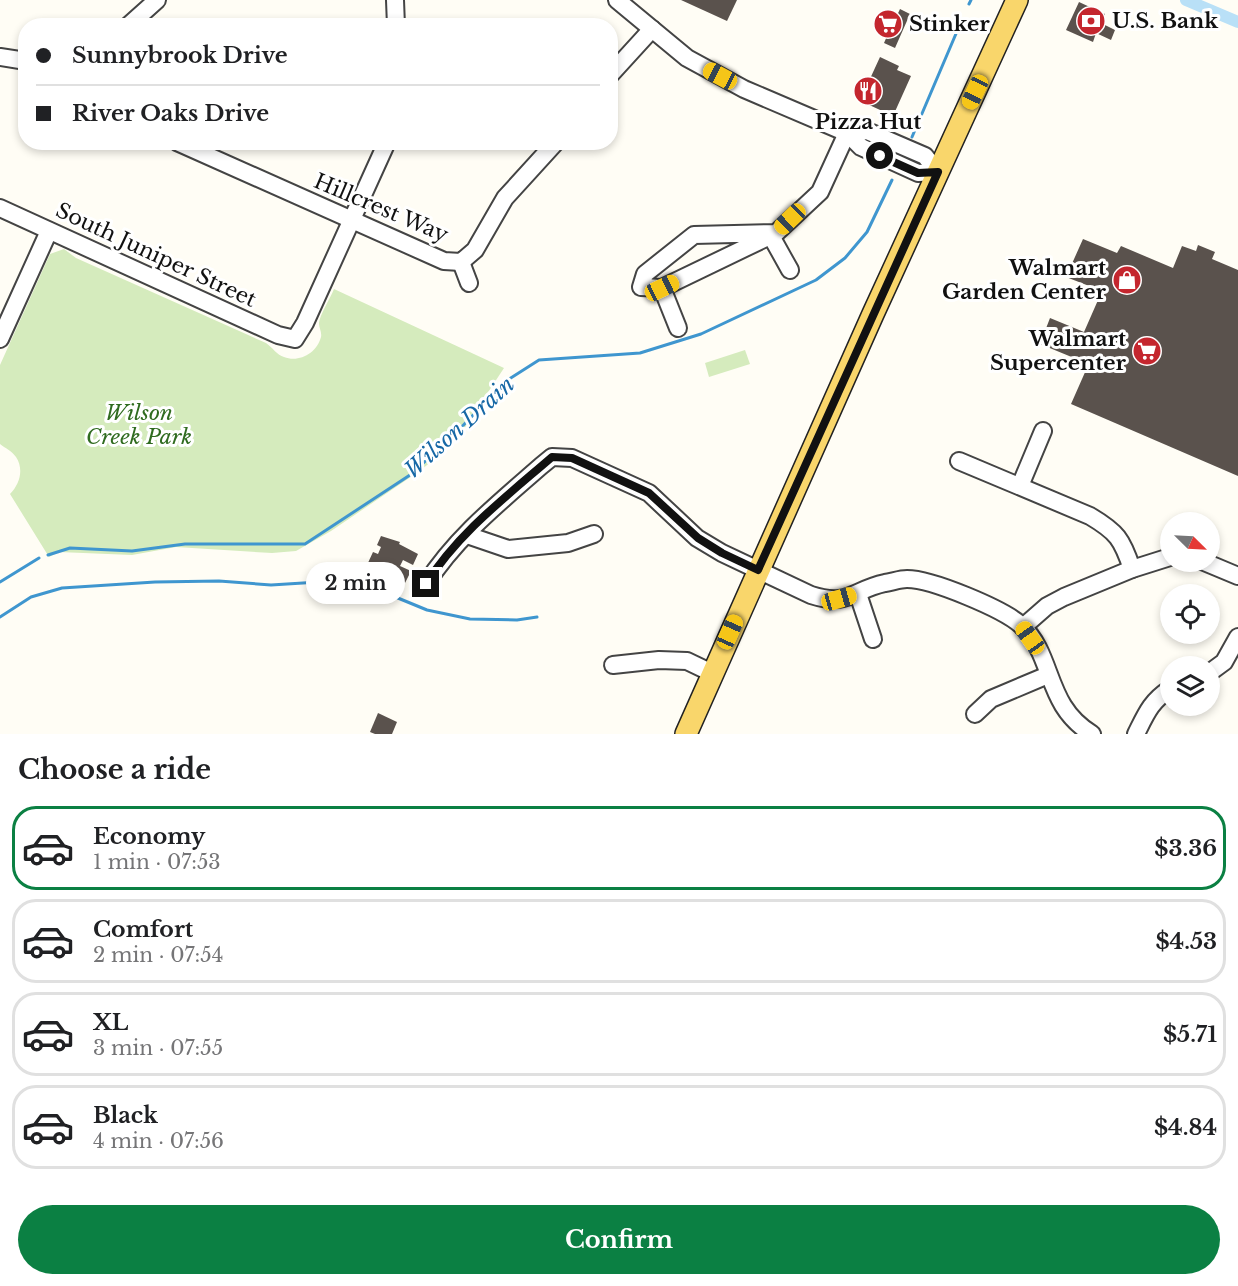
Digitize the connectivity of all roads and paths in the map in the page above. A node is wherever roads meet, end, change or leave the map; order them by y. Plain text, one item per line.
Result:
1 (157, 0) edge
2 (395, 0) edge
3 (617, 0) edge
4 (1017, 0) edge
5 (137, 18) edge
6 (396, 18) edge
7 (652, 29) junction
8 (0, 57) edge
9 (18, 60) edge
10 (618, 66) edge
11 (847, 133) junction
12 (195, 150) edge
13 (384, 150) edge
14 (549, 150) edge
15 (938, 172) junction
16 (0, 208) edge
17 (353, 222) junction
18 (49, 231) junction
19 (773, 235) junction
20 (461, 262) junction
21 (790, 270) dead end
22 (469, 283) dead end
23 (662, 288) junction
24 (678, 328) dead end
25 (0, 339) edge
26 (1043, 431) dead end
27 (959, 461) dead end
28 (1020, 486) junction
29 (594, 534) dead end
30 (467, 535) junction
31 (1160, 560) edge
32 (1220, 568) edge
33 (1132, 569) junction
34 (758, 570) junction
35 (1238, 576) edge
36 (426, 584) dead end
37 (858, 594) junction
38 (1023, 627) junction
39 (1238, 637) edge
40 (873, 639) dead end
41 (613, 665) dead end
42 (1220, 665) edge
43 (712, 674) junction
44 (1048, 675) junction
45 (1160, 696) edge
46 (975, 714) dead end
47 (686, 734) edge
48 (1092, 734) edge
49 (1136, 734) edge

1 - 5 street
2 - 6 street
3 - 7 street
4 - 15 main road
7 - 10 street
7 - 11 street
8 - 9 street
11 - 15 street
11 - 19 street
12 - 17 street, Hillcrest Way
13 - 17 street
14 - 20 street, Hillcrest Way
15 - 34 main road
16 - 18 street, South Juniper Street
17 - 18 street, South Juniper Street
17 - 20 street, Hillcrest Way
18 - 25 street
19 - 21 street
19 - 23 street
19 - 23 street
20 - 22 street
23 - 24 street
26 - 28 street
27 - 28 street
28 - 33 street
29 - 30 street
30 - 34 street
30 - 36 street
31 - 33 street
32 - 35 street
33 - 38 street
34 - 37 street
34 - 43 main road
37 - 38 street
37 - 40 street
38 - 44 street
39 - 42 street
41 - 43 street
43 - 47 main road
44 - 46 street
44 - 48 street
45 - 49 street

